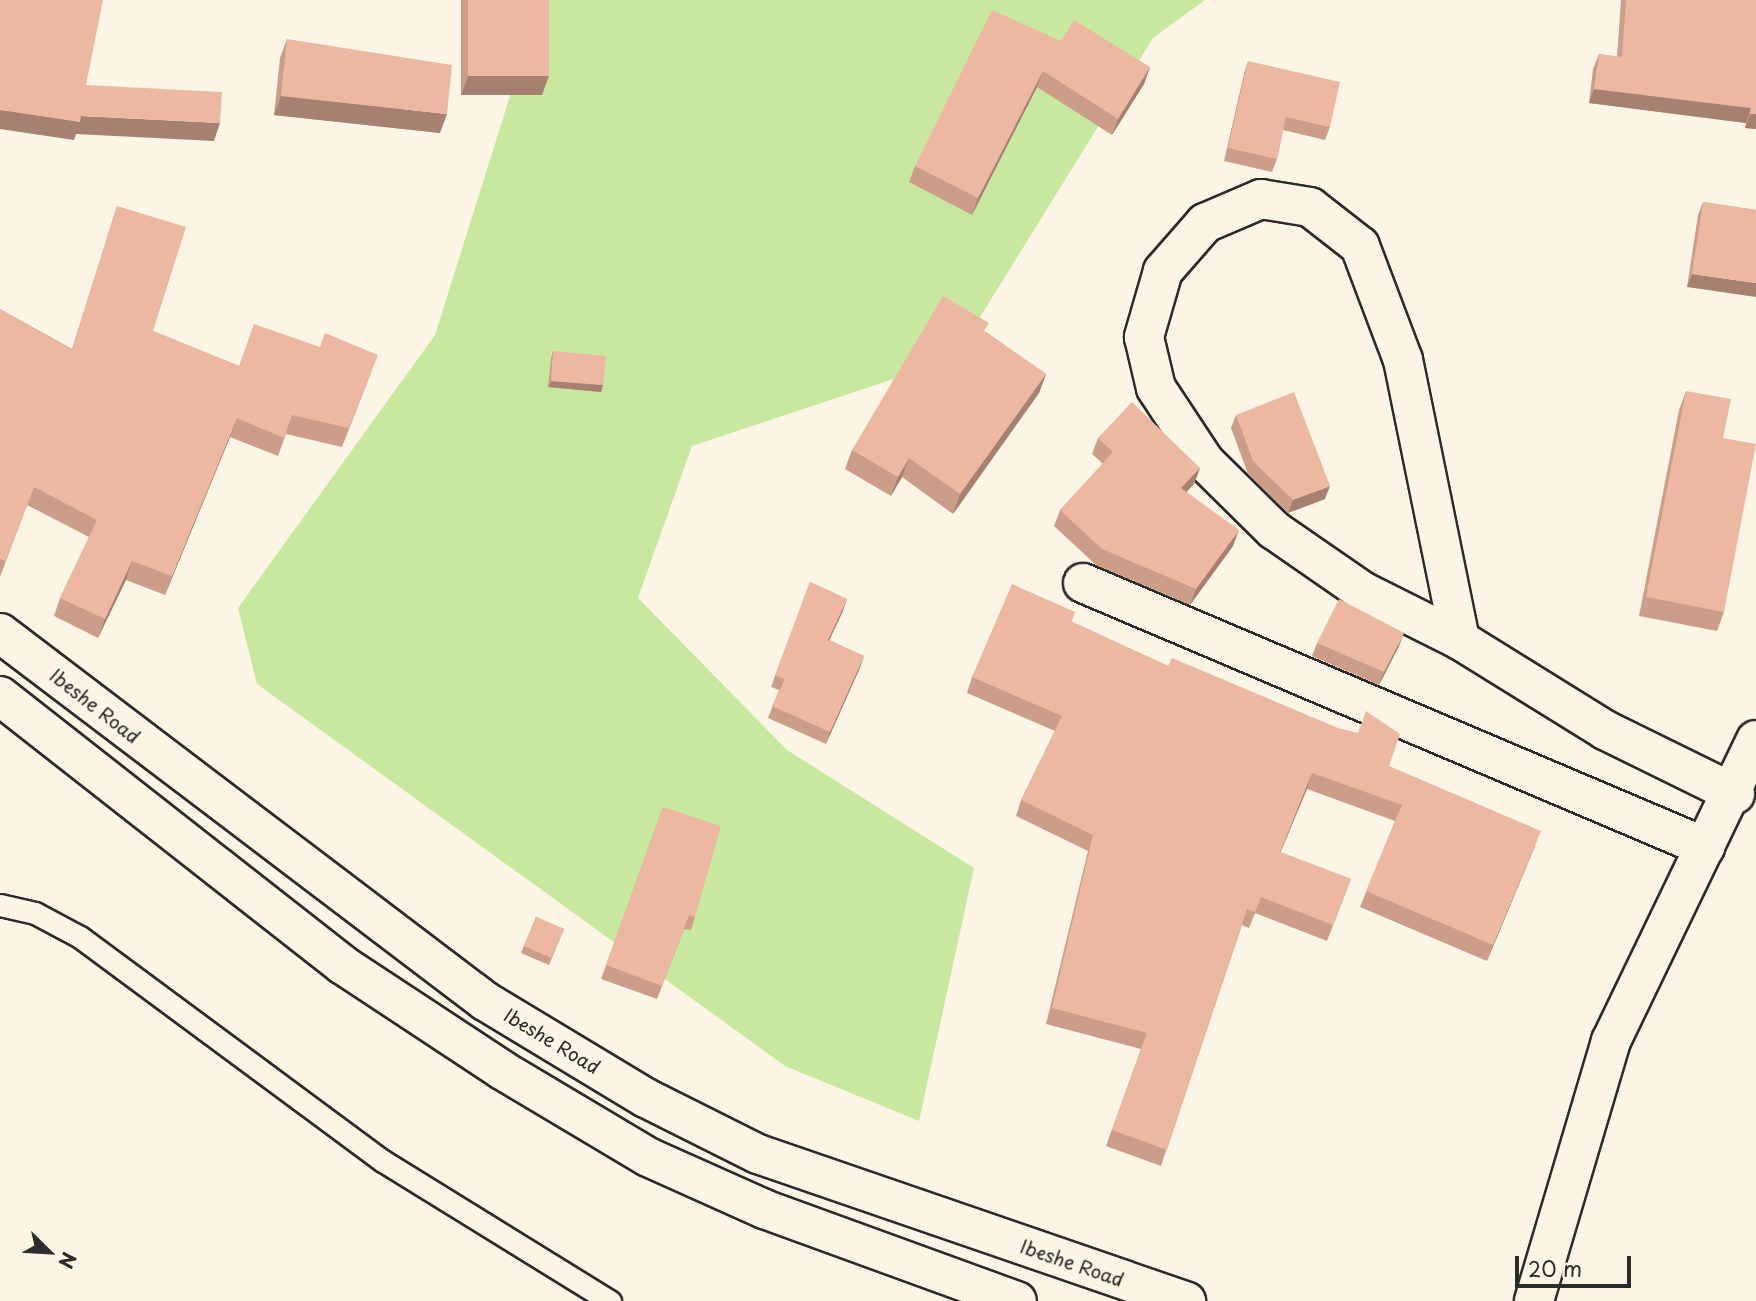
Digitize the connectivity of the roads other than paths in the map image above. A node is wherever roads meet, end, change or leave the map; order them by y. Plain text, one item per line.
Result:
1 (1083, 583) dead end
2 (0, 633) edge
3 (1460, 640) junction
4 (0, 696) edge
5 (1756, 740) edge
6 (1734, 794) junction
7 (1705, 847) junction
8 (0, 905) edge
9 (610, 1301) edge
10 (1017, 1301) edge
11 (1186, 1301) edge
12 (1534, 1301) edge

1 - 7 street
2 - 11 street, Ibeshe Road
3 - 3 street
3 - 6 street
4 - 10 street
5 - 6 street
6 - 7 street
7 - 12 street
8 - 9 lane

